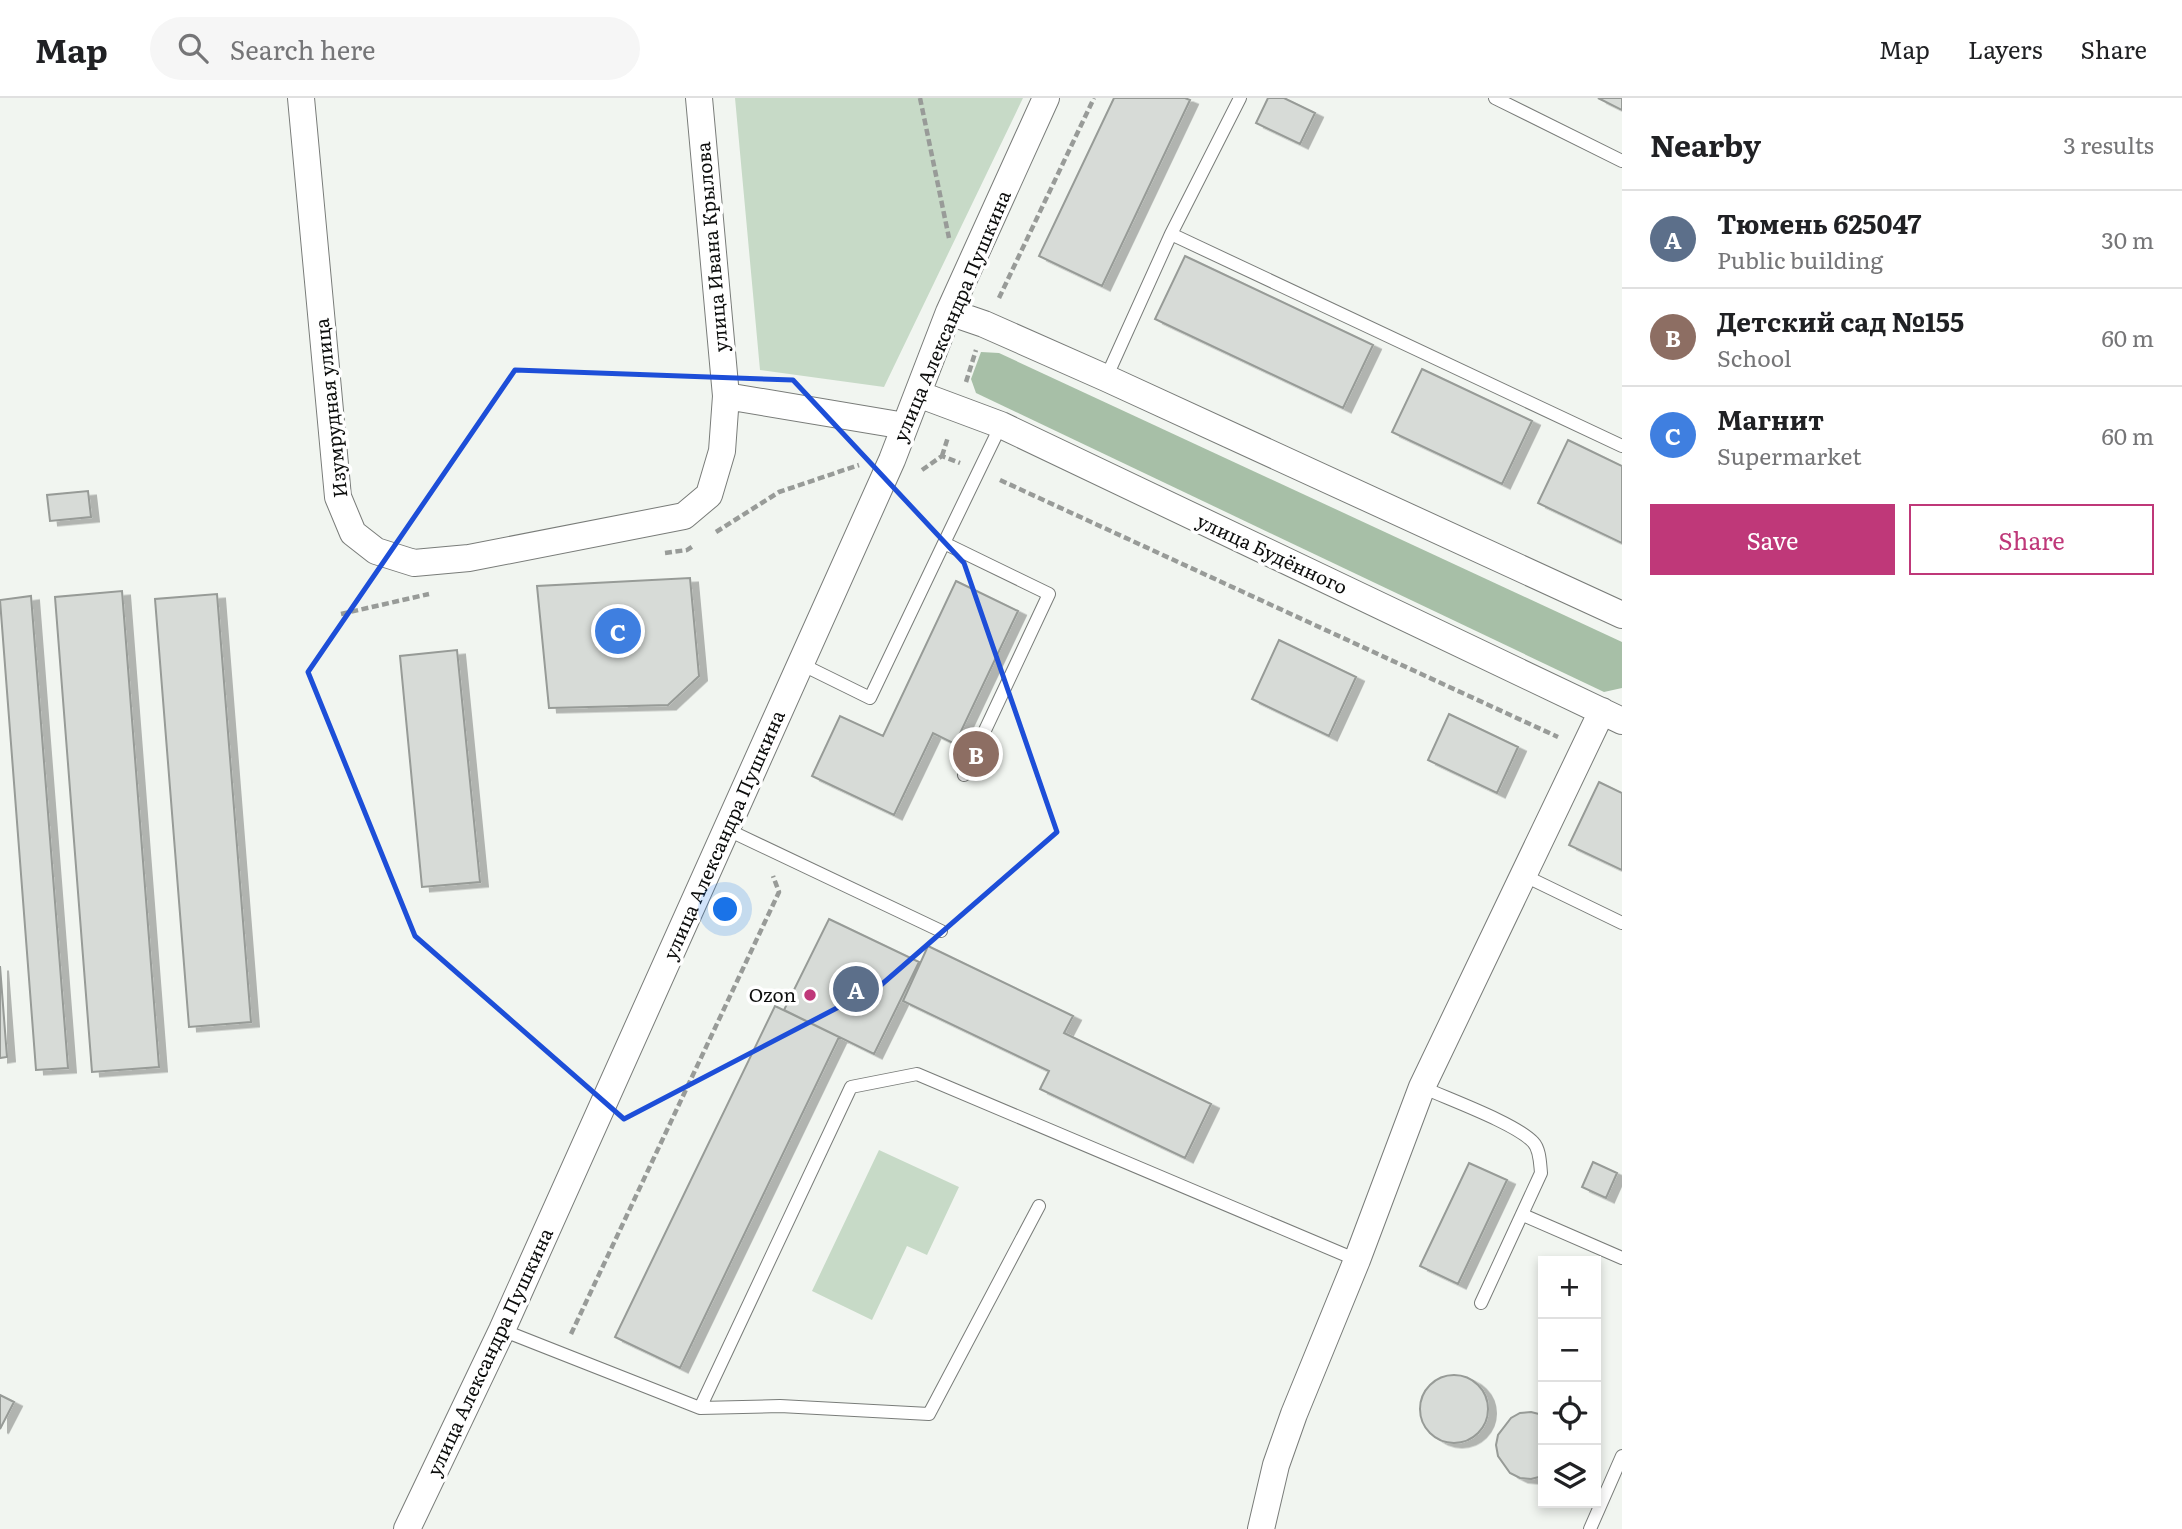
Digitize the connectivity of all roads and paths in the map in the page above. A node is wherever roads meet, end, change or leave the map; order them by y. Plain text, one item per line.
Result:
1 (301, 98) edge
2 (699, 98) edge
3 (920, 98) edge
4 (1046, 98) edge
5 (1094, 98) edge
6 (1240, 98) edge
7 (1495, 98) edge
8 (1622, 161) edge
9 (1171, 234) junction
10 (970, 266) junction
11 (1006, 284) junction
12 (949, 312) junction
13 (984, 324) junction
14 (1106, 378) junction
15 (918, 394) junction
16 (726, 396) junction
17 (958, 408) junction
18 (1001, 425) junction
19 (905, 426) junction
20 (1622, 446) edge
21 (942, 456) dead end
22 (944, 543) junction
23 (1622, 615) edge
24 (801, 664) junction
25 (1612, 716) edge
26 (964, 775) dead end
27 (726, 829) junction
28 (1523, 875) junction
29 (1622, 923) edge
30 (941, 931) dead end
31 (1422, 1087) junction
32 (1039, 1206) dead end
33 (1524, 1215) junction
34 (1622, 1258) edge
35 (1357, 1260) junction
36 (1482, 1303) dead end
37 (502, 1330) junction
38 (700, 1408) junction
39 (1622, 1456) edge
40 (407, 1529) edge
41 (1261, 1529) edge
42 (1590, 1529) edge

1 - 16 street, Изумрудная улица
2 - 16 street, улица Ивана Крылова
3 - 10 path
4 - 10 street, улица Александра Пушкина
5 - 11 path
6 - 9 lane
7 - 8 lane
9 - 14 lane
9 - 20 lane
10 - 11 path
10 - 12 street, улица Александра Пушкина
11 - 13 path
12 - 13 street
12 - 15 street, улица Александра Пушкина
13 - 14 street
13 - 17 path
14 - 23 street
15 - 17 street, улица Будённого
15 - 19 street, улица Александра Пушкина
16 - 19 street
17 - 18 street, улица Будённого
17 - 21 path
18 - 22 lane
18 - 25 street, улица Будённого
19 - 24 street, улица Александра Пушкина
22 - 24 lane
22 - 26 lane
24 - 27 street, улица Александра Пушкина
25 - 28 street
27 - 30 lane
27 - 37 street, улица Александра Пушкина
28 - 29 lane
28 - 31 street
31 - 33 lane
31 - 35 street
32 - 38 lane
33 - 34 lane
33 - 36 lane
35 - 38 lane
35 - 41 street
37 - 38 lane
37 - 40 street, улица Александра Пушкина
39 - 42 lane

